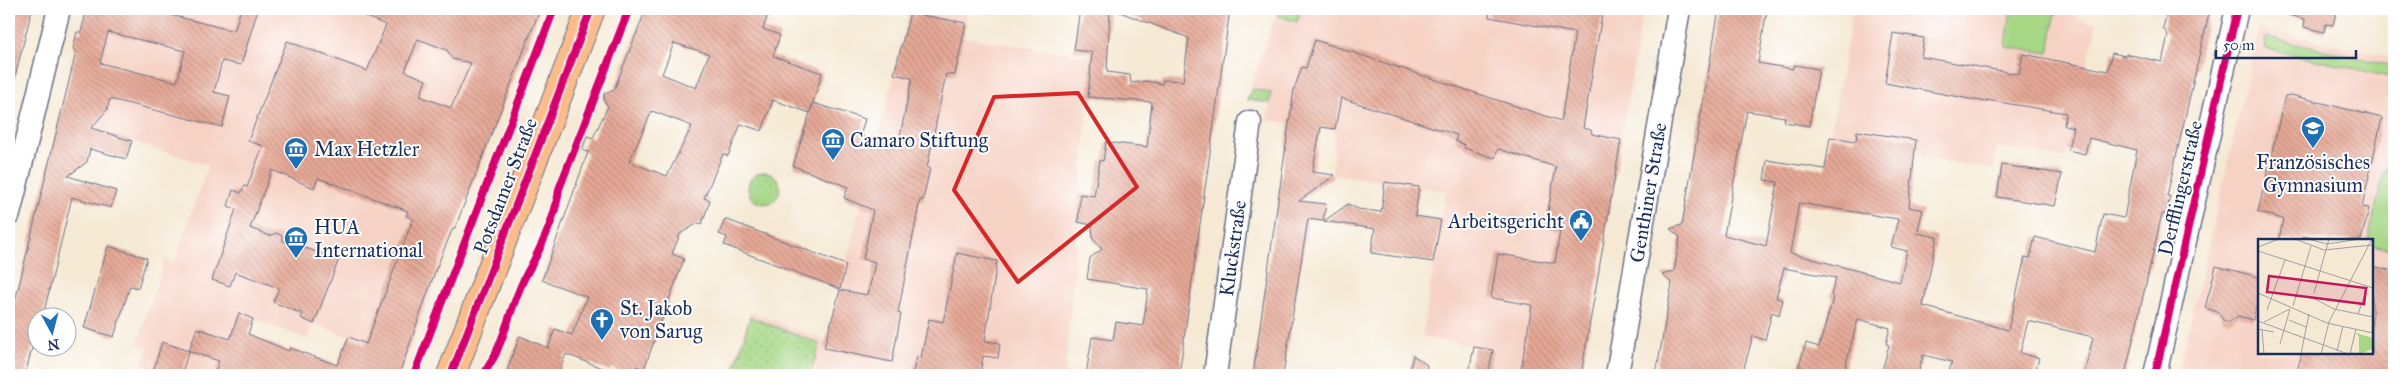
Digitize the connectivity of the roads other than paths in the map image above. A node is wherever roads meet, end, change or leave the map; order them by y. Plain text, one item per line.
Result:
1 (59, 9) edge
2 (591, 9) edge
3 (1679, 9) edge
4 (2237, 9) edge
5 (1250, 122) dead end
6 (9, 214) edge
7 (451, 375) edge
8 (1216, 375) edge
9 (1617, 375) edge
10 (2155, 375) edge

1 - 6 street
2 - 7 main road, Potsdamer Straße
3 - 9 street, Genthiner Straße
4 - 10 street, Derfflingerstraße
5 - 8 street, Kluckstraße

